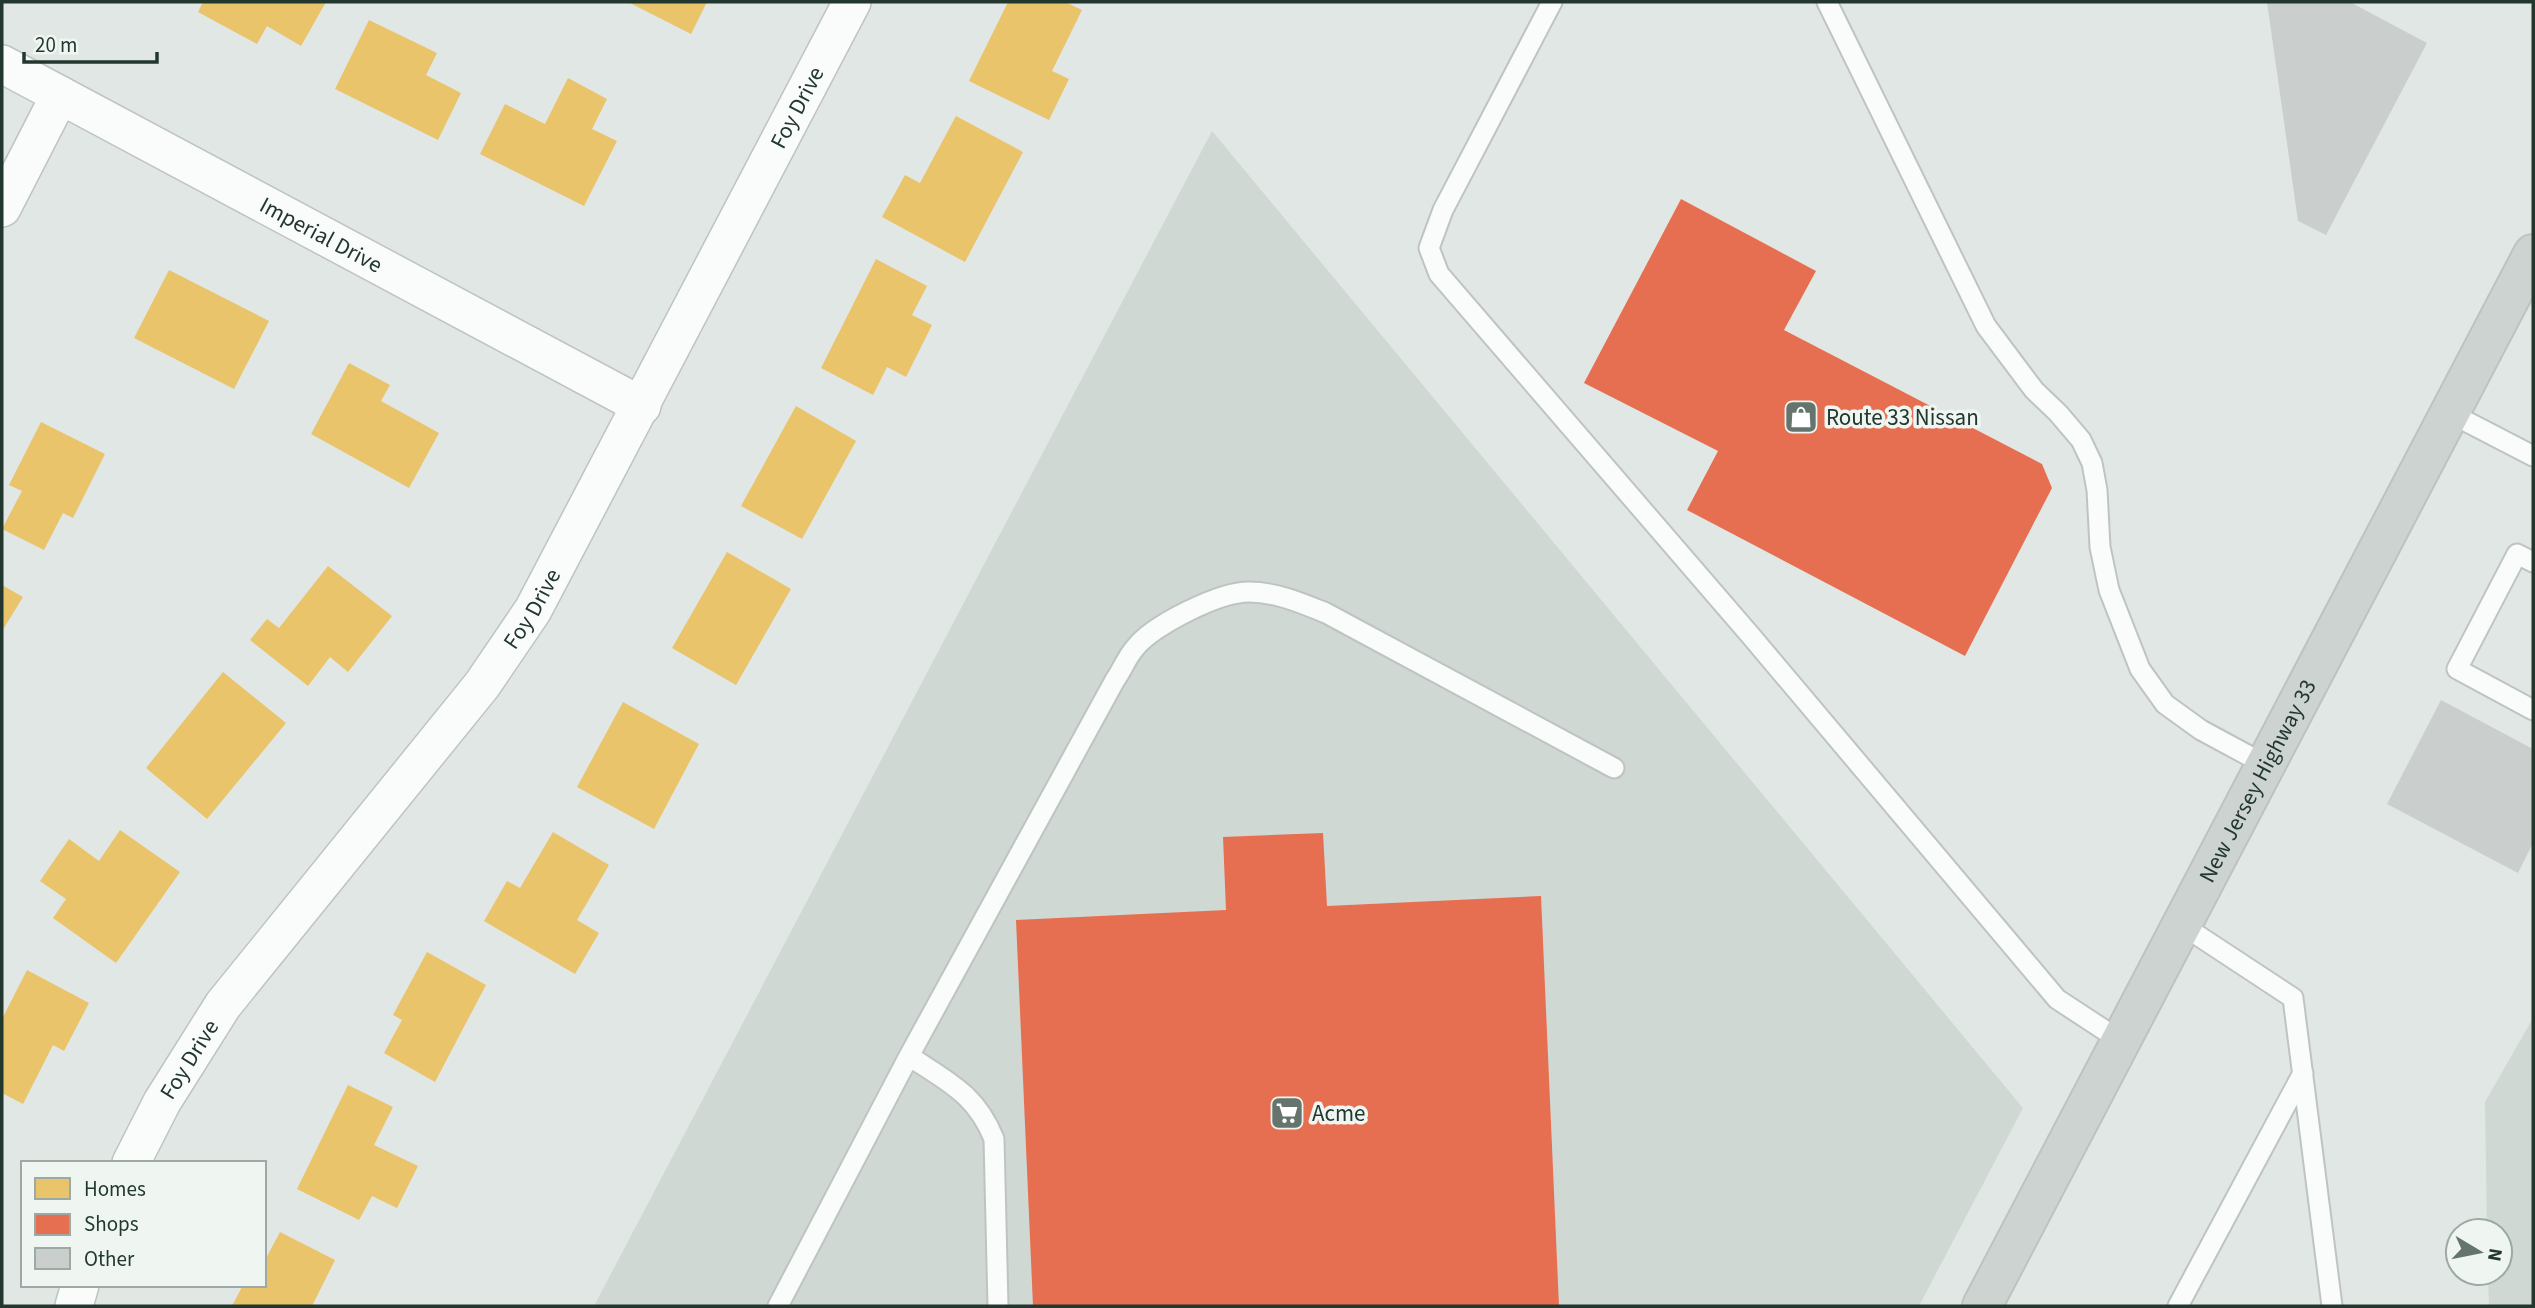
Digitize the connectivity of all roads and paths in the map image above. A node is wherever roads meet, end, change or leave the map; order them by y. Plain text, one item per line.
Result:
1 (852, 2) edge
2 (1552, 2) edge
3 (1827, 2) edge
4 (2, 64) edge
5 (60, 95) junction
6 (2, 208) edge
7 (2533, 254) edge
8 (642, 406) junction
9 (2450, 413) junction
10 (2533, 456) edge
11 (2533, 562) edge
12 (2533, 710) edge
13 (2266, 765) junction
14 (1614, 768) dead end
15 (2182, 925) junction
16 (2121, 1041) junction
17 (909, 1056) junction
18 (2304, 1073) junction
19 (132, 1161) edge
20 (79, 1287) edge
21 (74, 1306) edge
22 (778, 1306) edge
23 (998, 1306) edge
24 (1982, 1306) edge
25 (2178, 1306) edge
26 (2332, 1306) edge

1 - 8 street, Foy Drive
2 - 16 lane
3 - 13 lane
4 - 5 street, Imperial Drive
5 - 6 street
5 - 8 street, Imperial Drive
7 - 9 main road, New Jersey Highway 33
8 - 19 street, Foy Drive
9 - 10 lane
9 - 13 main road, New Jersey Highway 33
11 - 12 lane
13 - 15 main road, New Jersey Highway 33
14 - 17 lane
15 - 16 main road, New Jersey Highway 33
15 - 18 lane
16 - 24 main road, New Jersey Highway 33
17 - 22 lane
17 - 23 lane
18 - 25 lane
18 - 26 lane
20 - 21 street

